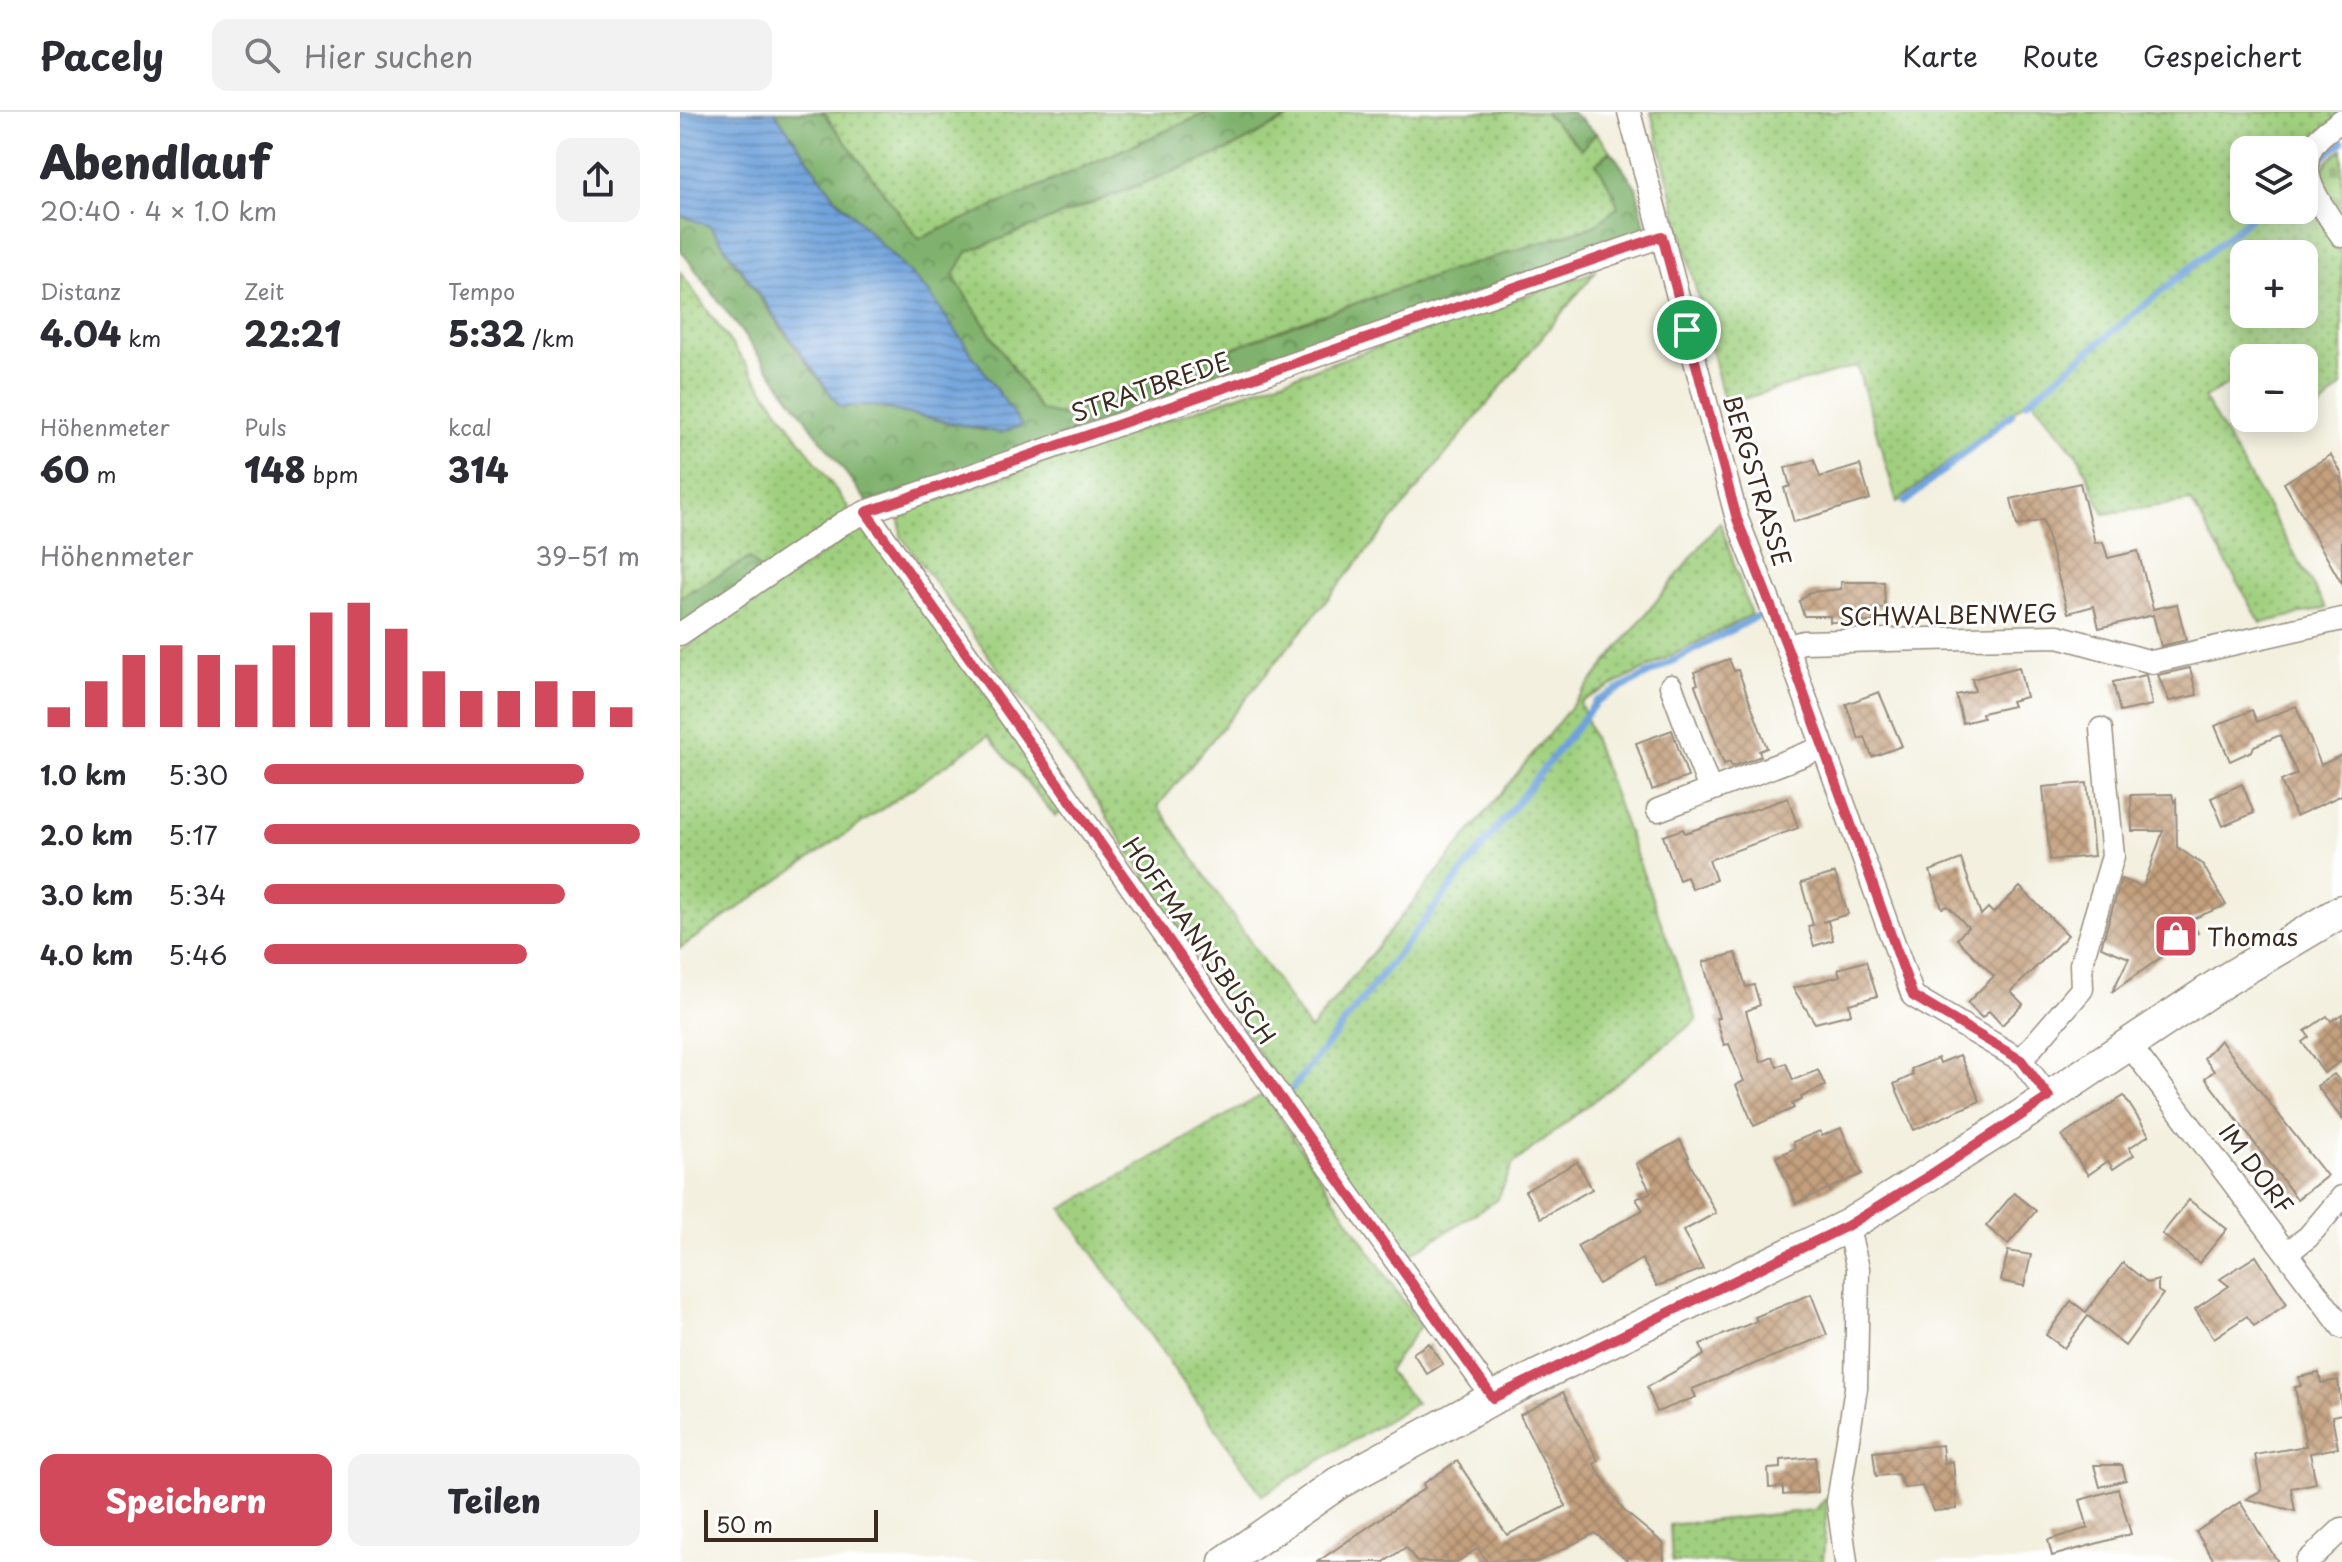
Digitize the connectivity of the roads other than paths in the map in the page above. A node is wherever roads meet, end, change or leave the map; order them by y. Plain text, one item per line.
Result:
1 (2342, 120) edge
2 (1632, 121) edge
3 (1662, 236) junction
4 (2342, 236) edge
5 (866, 512) junction
6 (2342, 619) edge
7 (680, 634) edge
8 (1787, 647) junction
9 (1671, 686) dead end
10 (2101, 729) dead end
11 (1822, 748) junction
12 (1710, 790) junction
13 (1658, 810) dead end
14 (2342, 911) edge
15 (2128, 1043) junction
16 (2021, 1060) junction
17 (2049, 1097) junction
18 (2342, 1197) edge
19 (1847, 1226) junction
20 (2288, 1252) junction
21 (2342, 1327) edge
22 (1493, 1398) junction
23 (2342, 1529) edge
24 (1225, 1562) edge
25 (1846, 1562) edge
26 (2307, 1562) edge

1 - 4 street
2 - 3 street, BERGSTRASSE
3 - 5 street, STRATBREDE
3 - 8 street, BERGSTRASSE
5 - 7 street, STRATBREDE
5 - 22 street, HOFFMANNSBUSCH
6 - 8 street, SCHWALBENWEG
8 - 11 street, BERGSTRASSE
9 - 12 street
10 - 16 street
11 - 12 street
11 - 16 street, BERGSTRASSE
12 - 13 street
14 - 15 main road
15 - 17 main road
15 - 20 street, IM DORF
16 - 17 street, BERGSTRASSE
17 - 19 main road
18 - 20 street
19 - 22 main road
19 - 25 street
20 - 21 street, IM DORF
22 - 24 main road
23 - 26 street

